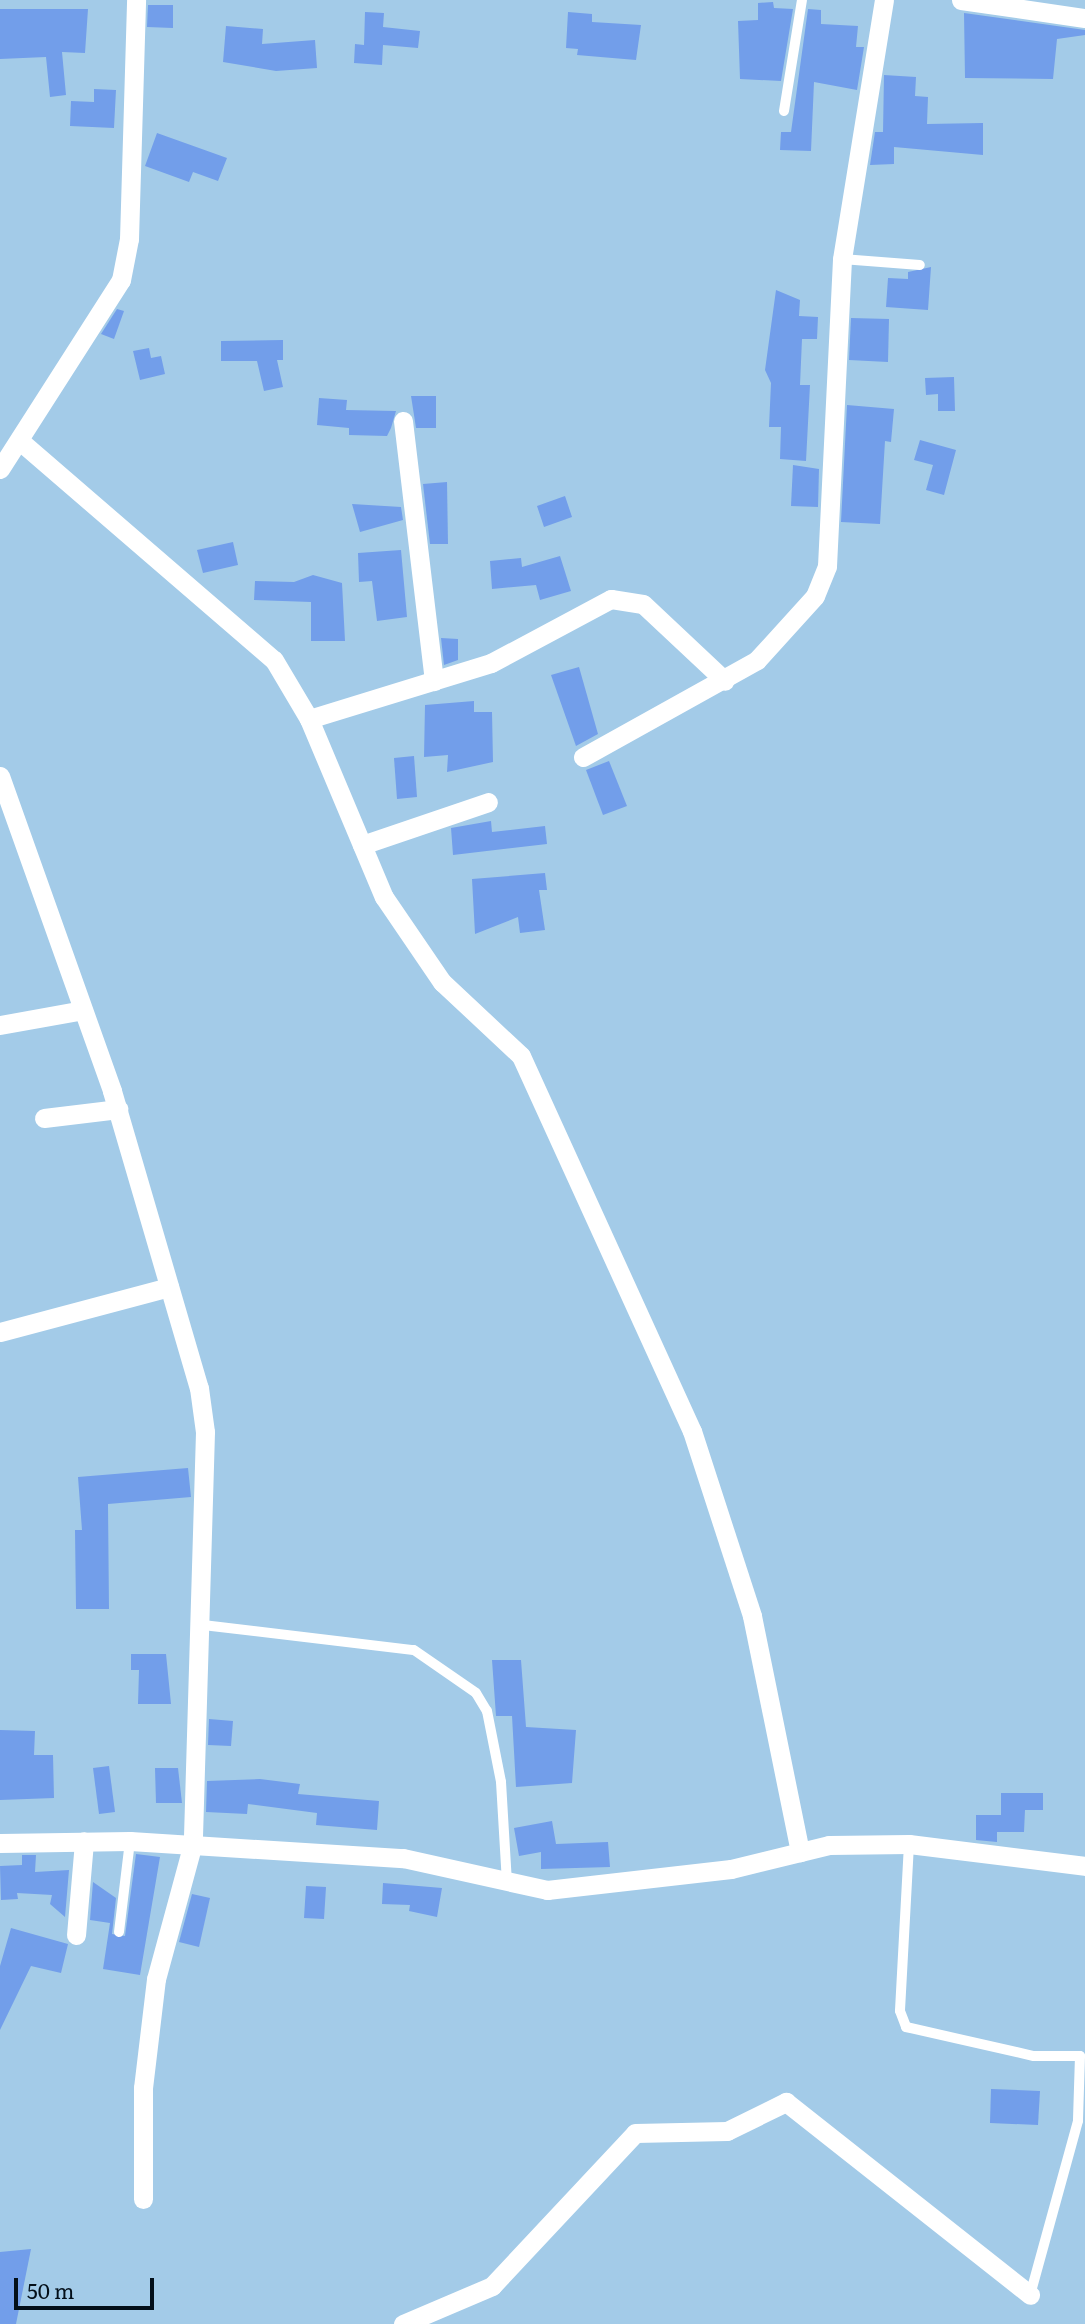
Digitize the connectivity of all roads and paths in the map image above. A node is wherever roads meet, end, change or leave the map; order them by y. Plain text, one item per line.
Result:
1 (136, 0) edge
2 (802, 0) edge
3 (884, 0) edge
4 (961, 0) edge
5 (1085, 18) edge
6 (784, 111) dead end
7 (842, 259) junction
8 (920, 265) dead end
9 (402, 421) dead end
10 (20, 441) junction
11 (0, 469) edge
12 (434, 681) junction
13 (725, 681) junction
14 (309, 719) junction
15 (583, 758) dead end
16 (0, 776) edge
17 (488, 802) dead end
18 (362, 845) junction
19 (83, 1010) junction
20 (0, 1025) edge
21 (118, 1109) junction
22 (44, 1118) dead end
23 (169, 1287) junction
24 (0, 1332) edge
25 (203, 1625) junction
26 (85, 1840) junction
27 (130, 1841) junction
28 (0, 1843) edge
29 (193, 1843) junction
30 (909, 1844) junction
31 (800, 1852) junction
32 (1085, 1866) edge
33 (507, 1882) junction
34 (120, 1932) dead end
35 (76, 1935) dead end
36 (143, 2199) dead end
37 (1030, 2295) joint
38 (403, 2324) edge

1 - 10 street
2 - 6 lane
3 - 7 street
4 - 5 street
7 - 8 lane
7 - 13 street
9 - 12 street
10 - 11 street
10 - 14 street
12 - 13 street
12 - 14 street
13 - 15 street
14 - 18 street
16 - 19 street
17 - 18 street
18 - 31 street
19 - 20 street
19 - 21 street
21 - 22 street
21 - 23 street
23 - 24 street
23 - 25 street
25 - 29 street
25 - 33 lane
26 - 27 street
26 - 28 street
26 - 35 street
27 - 29 street
27 - 34 lane
29 - 33 street
29 - 36 street
30 - 31 street
30 - 32 street
30 - 37 lane
31 - 33 street
37 - 38 street

